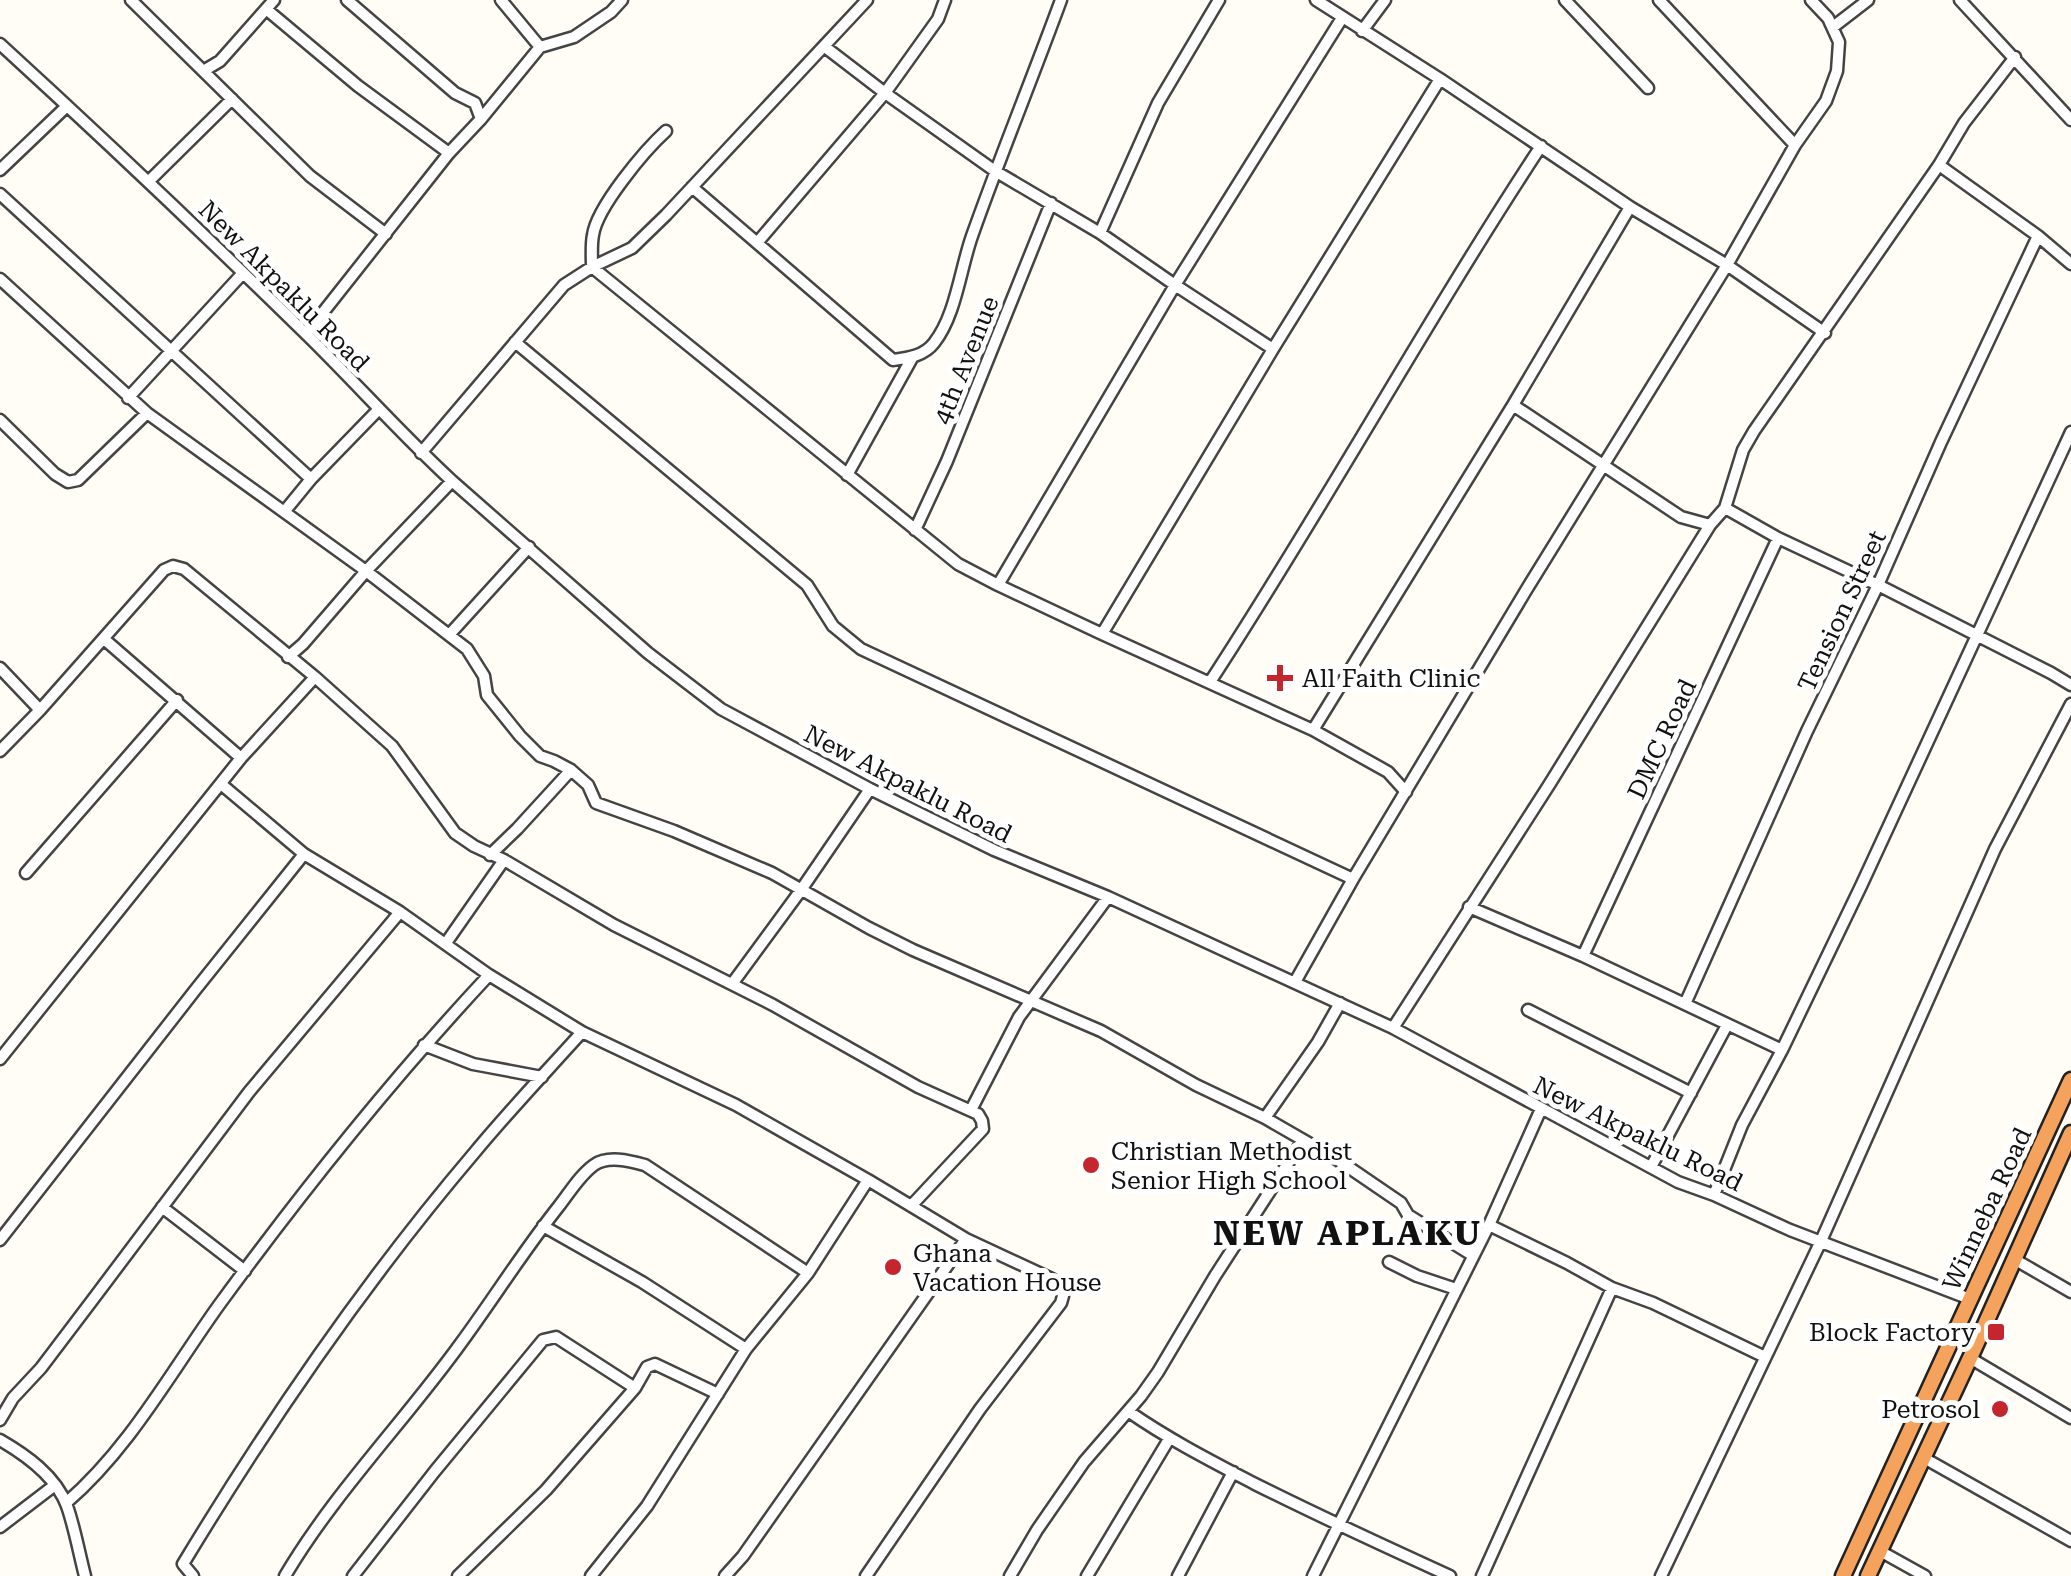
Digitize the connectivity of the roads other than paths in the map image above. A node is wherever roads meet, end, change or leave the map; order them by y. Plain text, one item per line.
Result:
1 (131, 0) edge
2 (348, 0) edge
3 (500, 0) edge
4 (622, 0) edge
5 (867, 0) edge
6 (946, 0) edge
7 (1061, 0) edge
8 (1219, 0) edge
9 (1316, 0) edge
10 (1386, 0) edge
11 (1565, 0) edge
12 (1659, 0) edge
13 (1811, 0) edge
14 (1868, 0) edge
15 (1960, 0) edge
16 (270, 5) edge
17 (1342, 18) junction
18 (1833, 27) junction
19 (1362, 31) junction
20 (0, 44) edge
21 (540, 47) junction
22 (825, 47) junction
23 (2015, 57) junction
24 (204, 70) junction
25 (1440, 79) junction
26 (1648, 88) dead end
27 (885, 93) junction
28 (232, 98) junction
29 (67, 106) junction
30 (481, 119) junction
31 (2071, 120) edge
32 (666, 131) dead end
33 (1795, 144) junction
34 (1541, 146) junction
35 (449, 154) junction
36 (1939, 165) junction
37 (0, 170) edge
38 (995, 170) junction
39 (149, 181) junction
40 (692, 187) junction
41 (0, 194) edge
42 (1051, 203) junction
43 (1630, 206) junction
44 (1100, 233) junction
45 (386, 234) junction
46 (2038, 236) junction
47 (757, 243) junction
48 (2071, 264) edge
49 (1727, 265) junction
50 (592, 267) junction
51 (243, 273) junction
52 (0, 279) edge
53 (1175, 285) junction
54 (1824, 332) junction
55 (306, 334) junction
56 (516, 342) junction
57 (1273, 349) junction
58 (172, 351) junction
59 (912, 358) junction
60 (128, 398) junction
61 (1513, 405) junction
62 (379, 409) junction
63 (147, 413) junction
64 (0, 420) edge
65 (2071, 432) edge
66 (421, 453) junction
67 (1603, 464) junction
68 (847, 475) junction
69 (311, 479) junction
70 (452, 481) junction
71 (1725, 508) junction
72 (284, 512) junction
73 (1710, 526) junction
74 (914, 530) junction
75 (1778, 538) junction
76 (529, 547) junction
77 (366, 571) junction
78 (998, 585) junction
79 (1878, 585) junction
80 (1102, 634) junction
81 (449, 636) junction
82 (1978, 637) junction
83 (104, 638) junction
84 (288, 657) junction
85 (0, 668) edge
86 (315, 677) junction
87 (1210, 682) junction
88 (2071, 685) edge
89 (178, 700) junction
90 (2071, 704) edge
91 (40, 710) junction
92 (1314, 730) junction
93 (0, 751) edge
94 (241, 758) junction
95 (571, 770) junction
96 (221, 784) junction
97 (870, 789) junction
98 (1406, 792) junction
99 (304, 854) junction
100 (490, 855) junction
101 (504, 860) junction
102 (26, 873) dead end
103 (1353, 879) junction
104 (801, 890) junction
105 (1108, 898) junction
106 (1469, 907) junction
107 (400, 912) junction
108 (446, 943) junction
109 (1583, 956) junction
110 (489, 975) junction
111 (1295, 982) junction
112 (732, 984) junction
113 (1032, 1002) junction
114 (1340, 1003) junction
115 (1684, 1004) junction
116 (1528, 1010) dead end
117 (1727, 1024) junction
118 (1393, 1028) junction
119 (582, 1032) junction
120 (424, 1044) junction
121 (1782, 1050) junction
122 (0, 1058) edge
123 (542, 1077) junction
124 (2071, 1080) edge
125 (1690, 1093) junction
126 (971, 1110) junction
127 (1541, 1110) junction
128 (1265, 1118) junction
129 (2071, 1132) edge
130 (1303, 1140) junction
131 (2066, 1157) edge
132 (1652, 1167) junction
133 (868, 1180) junction
134 (1714, 1195) junction
135 (912, 1206) junction
136 (162, 1208) junction
137 (1489, 1225) junction
138 (542, 1226) junction
139 (966, 1239) junction
140 (0, 1240) edge
141 (1821, 1241) junction
142 (1472, 1255) junction
143 (2014, 1259) junction
144 (1389, 1262) dead end
145 (245, 1270) junction
146 (808, 1273) junction
147 (1612, 1288) junction
148 (1456, 1289) junction
149 (2071, 1292) edge
150 (1970, 1299) junction
151 (746, 1349) junction
152 (1766, 1358) junction
153 (1970, 1358) junction
154 (635, 1388) junction
155 (718, 1394) junction
156 (1128, 1411) junction
157 (2071, 1418) edge
158 (0, 1420) edge
159 (1169, 1438) junction
160 (0, 1440) edge
161 (1924, 1458) junction
162 (1233, 1472) junction
163 (55, 1485) junction
164 (66, 1503) junction
165 (1338, 1526) junction
166 (0, 1527) edge
167 (2071, 1541) edge
168 (1880, 1551) junction
169 (85, 1576) edge
170 (193, 1576) edge
171 (284, 1576) edge
172 (353, 1576) edge
173 (458, 1576) edge
174 (590, 1576) edge
175 (725, 1576) edge
176 (866, 1576) edge
177 (1010, 1576) edge
178 (1087, 1576) edge
179 (1178, 1576) edge
180 (1313, 1576) edge
181 (1450, 1576) edge
182 (1482, 1576) edge
183 (1661, 1576) edge
184 (1843, 1576) edge
185 (1868, 1576) edge
186 (1924, 1576) edge

1 - 24 street
2 - 30 street
3 - 21 street
4 - 21 street
5 - 22 street
6 - 27 street
7 - 38 street
8 - 44 street
9 - 17 street
10 - 19 street
11 - 26 street
12 - 33 street
13 - 18 street
14 - 18 street
15 - 23 street
16 - 24 street
16 - 35 street
17 - 19 street
17 - 53 street
18 - 33 street
19 - 25 street
20 - 29 street, New Akpaklu Road
21 - 30 street
22 - 27 street
22 - 40 street
23 - 31 street
23 - 36 street
24 - 28 street
25 - 34 street
25 - 57 street
27 - 38 street
27 - 47 street
28 - 39 street
28 - 45 street
29 - 37 street
29 - 39 street, New Akpaklu Road
30 - 35 street
32 - 50 street
33 - 49 street
34 - 43 street
34 - 87 street
35 - 45 street
36 - 46 street
36 - 54 street
38 - 42 street
38 - 59 street
39 - 51 street, New Akpaklu Road
40 - 47 street
40 - 50 street
41 - 58 street
42 - 44 street
42 - 74 street, 4th Avenue
43 - 49 street
43 - 61 street
44 - 53 street
45 - 55 street
46 - 48 street
46 - 79 street, Tension Street
47 - 59 street
49 - 54 street
49 - 67 street
50 - 56 street
50 - 68 street
51 - 55 street, New Akpaklu Road
51 - 58 street
52 - 60 street
53 - 57 street
53 - 78 street
54 - 71 street
55 - 62 street, New Akpaklu Road
56 - 66 street
56 - 103 street
57 - 80 street
58 - 60 street
58 - 69 street
59 - 68 street
60 - 63 street
61 - 67 street
61 - 92 street
62 - 66 street, New Akpaklu Road
62 - 69 street
63 - 64 street
63 - 72 street
65 - 82 street
66 - 70 street, New Akpaklu Road
67 - 73 street
67 - 98 street
68 - 74 street
69 - 72 street
70 - 76 street, New Akpaklu Road
70 - 77 street
71 - 73 street
71 - 75 street
72 - 77 street
73 - 106 street
74 - 78 street
75 - 79 street
75 - 109 street, DMC Road
76 - 81 street
76 - 97 street, New Akpaklu Road
77 - 81 street
77 - 84 street
78 - 80 street
79 - 82 street
79 - 115 street, Tension Street
80 - 87 street
81 - 95 street
82 - 88 street
82 - 121 street
83 - 84 street
83 - 89 street
83 - 91 street
84 - 86 street
85 - 91 street
86 - 94 street
86 - 100 street
87 - 92 street
89 - 94 street
89 - 102 street
90 - 141 street
91 - 93 street
92 - 98 street
94 - 96 street
95 - 100 street
95 - 104 street
96 - 99 street
96 - 122 street
97 - 104 street
97 - 105 street, New Akpaklu Road
98 - 103 street
99 - 107 street
99 - 140 street
100 - 101 street
101 - 108 street
101 - 112 street
103 - 111 street
104 - 112 street
104 - 113 street
105 - 111 street, New Akpaklu Road
105 - 113 street
106 - 109 street
106 - 118 street
107 - 108 street
107 - 136 street
108 - 110 street
109 - 115 street
110 - 119 street
110 - 120 street
111 - 114 street, New Akpaklu Road
112 - 126 street
113 - 126 street
113 - 128 street
114 - 118 street, New Akpaklu Road
114 - 128 street
115 - 117 street
116 - 125 street
117 - 121 street
117 - 125 street
118 - 127 street, New Akpaklu Road
119 - 123 street
119 - 133 street
120 - 123 street
120 - 145 street
121 - 134 street
123 - 170 street
124 - 150 highway, Winneba Road
125 - 132 street
126 - 135 street
127 - 132 street, New Akpaklu Road
127 - 137 street
128 - 130 street
129 - 131 highway, Winneba Road
130 - 142 street
130 - 156 street
131 - 143 highway, Winneba Road
132 - 134 street, New Akpaklu Road
133 - 135 street
133 - 146 street
134 - 141 street, New Akpaklu Road
135 - 139 street
136 - 145 street
136 - 158 street
137 - 142 street
137 - 147 street
138 - 146 street
138 - 151 street
138 - 171 street
139 - 175 street
139 - 176 street
141 - 150 street, New Akpaklu Road
141 - 152 street
142 - 148 street
143 - 149 street
143 - 153 highway, Winneba Road
144 - 148 street
145 - 164 street
146 - 151 street
147 - 152 street
147 - 182 street
148 - 165 street
150 - 184 highway, Winneba Road
151 - 155 street
152 - 183 street
153 - 157 street
153 - 161 highway, Winneba Road
154 - 155 street
154 - 172 street
154 - 173 street
155 - 174 street
156 - 159 street
156 - 177 street
159 - 162 street
159 - 178 street
160 - 163 street
161 - 167 street
161 - 168 highway, Winneba Road
162 - 165 street
162 - 179 street
163 - 164 street
163 - 166 street
164 - 169 street
165 - 180 street
165 - 181 street
168 - 185 highway, Winneba Road
168 - 186 street

